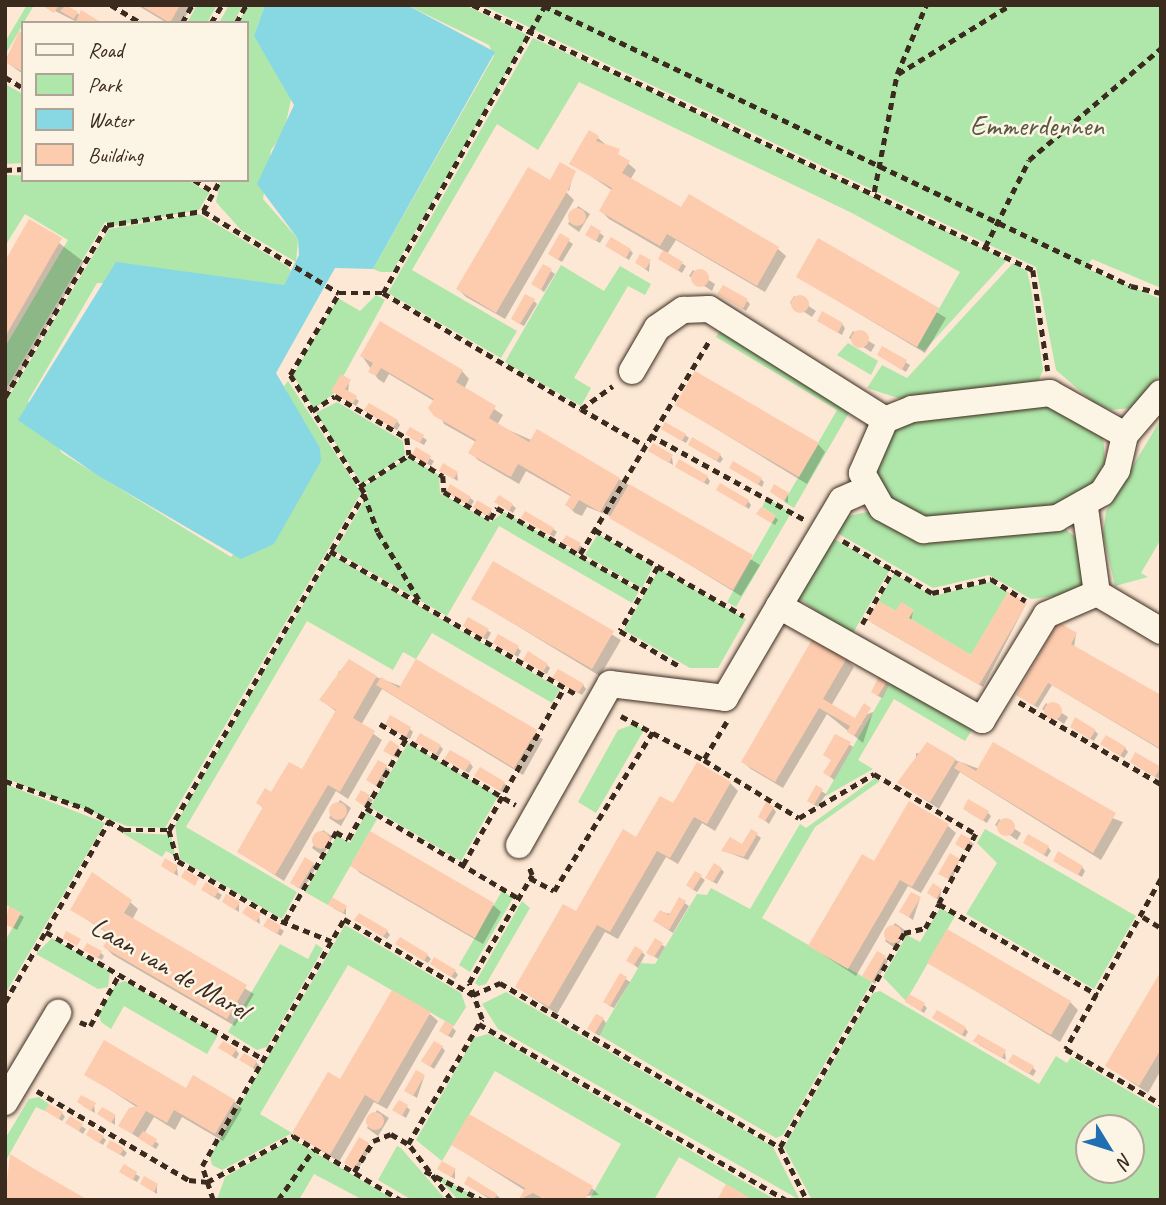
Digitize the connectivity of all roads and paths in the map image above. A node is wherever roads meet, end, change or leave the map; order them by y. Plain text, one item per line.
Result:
1 (111, 5) edge
2 (192, 5) edge
3 (222, 5) edge
4 (246, 5) edge
5 (926, 5) edge
6 (1010, 5) edge
7 (477, 6) edge
8 (544, 6) edge
9 (138, 21) edge
10 (183, 21) edge
11 (212, 21) edge
12 (237, 21) edge
13 (532, 34) junction
14 (1161, 48) edge
15 (897, 74) junction
16 (5, 78) edge
17 (21, 87) edge
18 (880, 162) junction
19 (198, 182) edge
20 (219, 182) edge
21 (214, 191) junction
22 (874, 192) junction
23 (203, 212) junction
24 (998, 218) junction
25 (985, 247) junction
26 (339, 293) junction
27 (383, 293) junction
28 (1161, 293) edge
29 (723, 317) junction
30 (632, 371) joint
31 (1050, 393) junction
32 (1161, 393) edge
33 (5, 397) edge
34 (582, 409) junction
35 (312, 411) junction
36 (885, 420) junction
37 (1125, 435) junction
38 (644, 445) junction
39 (409, 455) junction
40 (359, 487) junction
41 (867, 489) junction
42 (364, 493) junction
43 (1085, 508) junction
44 (595, 530) junction
45 (330, 551) junction
46 (580, 554) junction
47 (659, 567) junction
48 (893, 570) dead end
49 (643, 592) junction
50 (1097, 593) junction
51 (422, 604) junction
52 (779, 606) junction
53 (766, 629) junction
54 (1161, 631) edge
55 (849, 645) junction
56 (1000, 691) junction
57 (689, 693) junction
58 (725, 698) junction
59 (597, 706) junction
60 (380, 724) dead end
61 (654, 730) junction
62 (406, 739) junction
63 (704, 760) junction
64 (5, 781) edge
65 (1161, 784) edge
66 (501, 797) junction
67 (366, 808) junction
68 (534, 817) junction
69 (109, 821) junction
70 (169, 830) junction
71 (519, 845) joint
72 (463, 865) junction
73 (530, 878) junction
74 (1161, 879) edge
75 (519, 898) junction
76 (939, 904) junction
77 (1143, 917) junction
78 (285, 921) junction
79 (1161, 928) edge
80 (46, 932) junction
81 (331, 941) junction
82 (119, 975) junction
83 (472, 995) junction
84 (1098, 995) junction
85 (5, 1002) edge
86 (58, 1013) joint
87 (479, 1024) junction
88 (263, 1059) junction
89 (12, 1091) edge
90 (1161, 1104) edge
91 (408, 1144) junction
92 (780, 1147) junction
93 (314, 1149) junction
94 (425, 1171) junction
95 (354, 1172) junction
96 (207, 1182) junction
97 (214, 1200) edge
98 (278, 1200) edge
99 (401, 1200) edge
100 (451, 1200) edge
101 (482, 1200) edge
102 (786, 1200) edge
103 (807, 1200) edge

1 - 9 path
2 - 10 path
3 - 11 path
4 - 12 path
5 - 15 path
6 - 15 path
7 - 13 path
8 - 13 path
8 - 18 path
13 - 22 path
13 - 27 path
14 - 24 path
15 - 18 path
16 - 17 path
18 - 22 path
18 - 24 path
19 - 21 path
20 - 21 path
21 - 23 path
22 - 25 path
23 - 26 path
23 - 33 path
24 - 25 path
24 - 28 path
25 - 31 path
26 - 27 path
26 - 35 path
27 - 34 path
29 - 30 street
29 - 36 street
29 - 38 path
30 - 34 path
31 - 36 street
31 - 37 street
32 - 37 street
34 - 38 path
35 - 39 path
35 - 40 path
36 - 41 street
37 - 43 street
38 - 44 path
39 - 40 path
39 - 46 path
40 - 42 path
41 - 43 street
41 - 52 street
42 - 45 path
42 - 51 path
43 - 50 street
44 - 46 path
44 - 47 path
45 - 51 path
45 - 70 path
46 - 49 path
47 - 49 path
47 - 53 path
48 - 55 path
49 - 57 path
50 - 54 street
50 - 56 street
51 - 66 path
52 - 53 street
52 - 55 street
53 - 58 street
55 - 56 street
56 - 65 path
57 - 58 street
57 - 59 street
58 - 63 path
59 - 61 path
59 - 68 street
60 - 62 path
61 - 63 path
61 - 73 path
62 - 66 path
62 - 67 path
63 - 76 path
64 - 69 path
66 - 68 path
66 - 72 path
67 - 72 path
67 - 78 path
68 - 71 street
69 - 70 path
69 - 80 path
70 - 78 path
71 - 73 path
72 - 75 path
73 - 75 path
74 - 77 path
75 - 83 path
76 - 84 path
76 - 92 path
77 - 79 path
77 - 84 path
78 - 81 path
80 - 82 path, Laan van de Marel
80 - 85 path
81 - 83 path
81 - 88 path
82 - 86 path
82 - 88 path, Laan van de Marel
83 - 87 path
83 - 92 path
84 - 90 path
86 - 89 street
87 - 91 path
87 - 102 path
88 - 96 path
89 - 96 path
91 - 94 path
91 - 95 path
92 - 103 path
93 - 95 path
93 - 96 path
93 - 98 path
94 - 100 path
94 - 101 path
95 - 99 path
96 - 97 path

